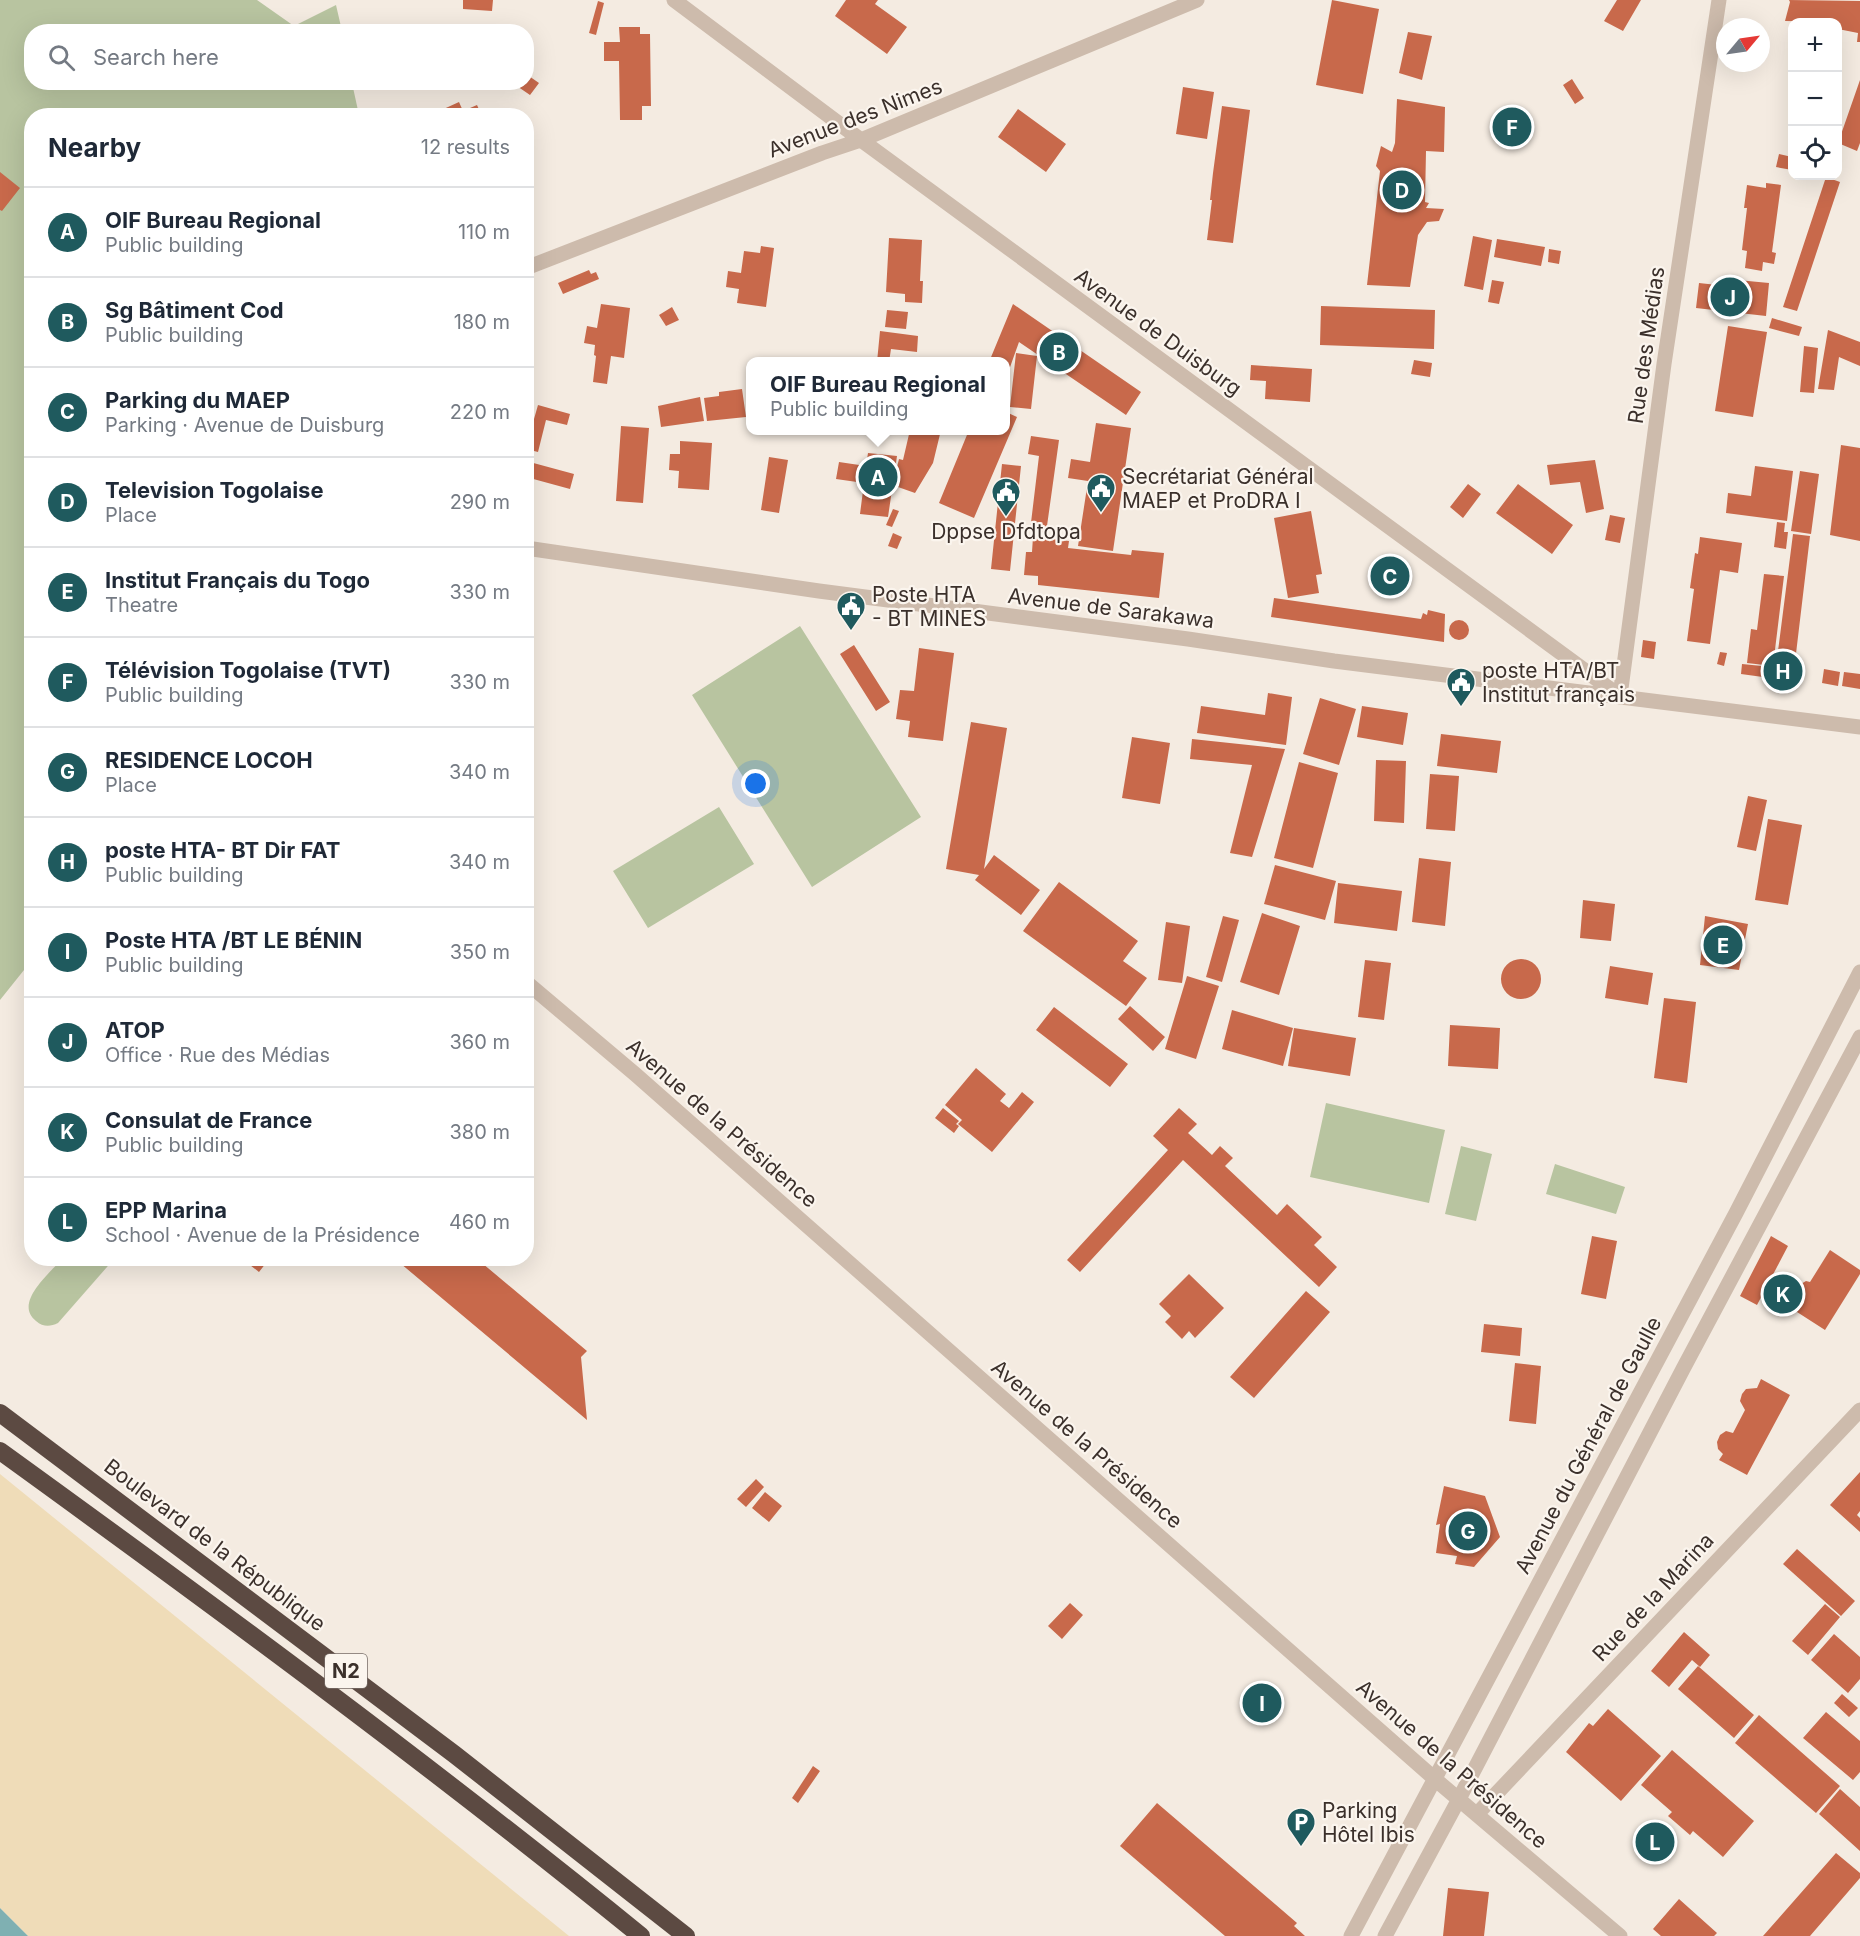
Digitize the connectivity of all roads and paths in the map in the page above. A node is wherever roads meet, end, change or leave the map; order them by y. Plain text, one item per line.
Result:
1 (674, 0) edge
2 (1197, 0) edge
3 (1719, 0) edge
4 (861, 140) junction
5 (534, 265) edge
6 (534, 549) edge
7 (1620, 696) junction
8 (1860, 727) edge
9 (1860, 972) edge
10 (534, 989) edge
11 (1860, 1037) edge
12 (1736, 1213) junction
13 (1760, 1223) junction
14 (1711, 1260) junction
15 (1735, 1271) junction
16 (1860, 1410) edge
17 (0, 1413) edge
18 (0, 1451) edge
19 (1436, 1780) junction
20 (1459, 1799) junction
21 (1477, 1814) junction
22 (641, 1936) edge
23 (686, 1936) edge
24 (1352, 1936) edge
25 (1384, 1936) edge
26 (1620, 1936) edge

1 - 4 street, Avenue de Duisburg
2 - 4 street, Avenue des Nimes
3 - 7 street, Rue des Médias
4 - 5 street, Avenue des Nimes
4 - 7 street, Avenue de Duisburg
6 - 7 street, Avenue de Sarakawa
7 - 8 street, Avenue de Sarakawa
9 - 12 street, Avenue du Général de Gaulle
10 - 19 street, Avenue de la Présidence
11 - 13 street
12 - 13 street
12 - 14 street, Avenue du Général de Gaulle
13 - 15 street
14 - 15 street
14 - 19 street, Avenue du Général de Gaulle
15 - 20 street
16 - 21 street, Rue de la Marina
17 - 23 highway, Boulevard de la République / N2
18 - 22 highway, N2
19 - 20 street, Avenue de la Présidence
19 - 24 street, Avenue du Général de Gaulle
20 - 21 street, Avenue de la Présidence
20 - 25 street
21 - 26 street, Avenue de la Présidence

